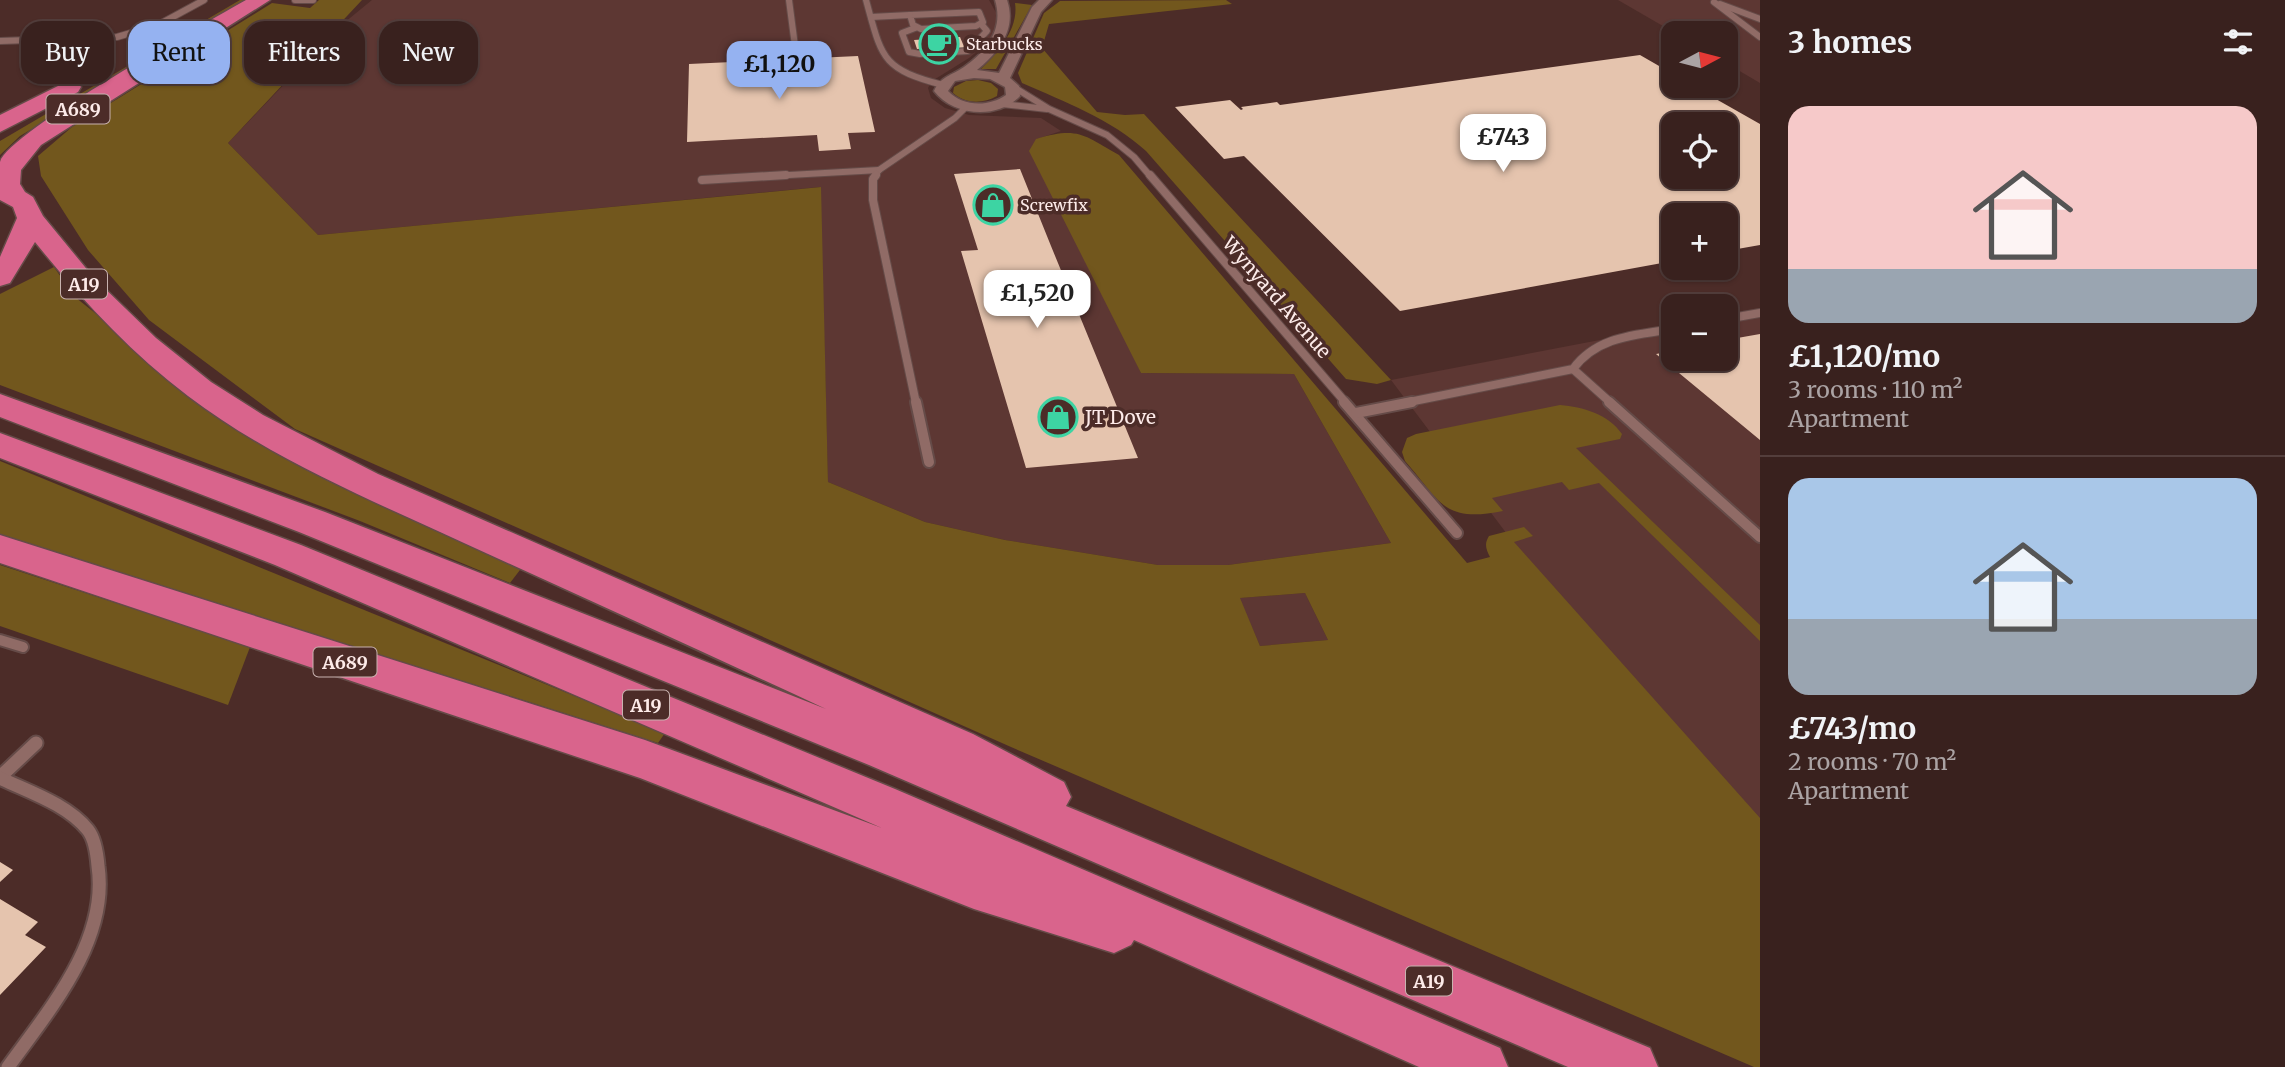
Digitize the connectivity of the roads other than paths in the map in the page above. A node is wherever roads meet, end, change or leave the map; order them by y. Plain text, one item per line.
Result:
1 (204, 0) edge
2 (232, 0) edge
3 (260, 0) edge
4 (295, 0) edge
5 (313, 0) edge
6 (789, 0) edge
7 (866, 0) edge
8 (1001, 0) edge
9 (1046, 0) edge
10 (1712, 1) edge
11 (910, 15) junction
12 (871, 17) junction
13 (1760, 19) edge
14 (195, 21) edge
15 (982, 25) junction
16 (915, 28) junction
17 (1760, 37) edge
18 (0, 41) edge
19 (794, 46) dead end
20 (128, 57) edge
21 (128, 61) edge
22 (960, 75) junction
23 (1007, 83) junction
24 (943, 85) junction
25 (1002, 104) junction
26 (968, 106) junction
27 (1049, 109) junction
28 (0, 125) edge
29 (0, 137) edge
30 (879, 170) junction
31 (702, 180) dead end
32 (14, 201) edge
33 (0, 276) edge
34 (1760, 313) edge
35 (1738, 317) edge
36 (1661, 332) edge
37 (1573, 369) junction
38 (0, 405) edge
39 (1356, 413) junction
40 (0, 445) edge
41 (929, 462) dead end
42 (1457, 533) dead end
43 (1760, 537) edge
44 (0, 549) edge
45 (0, 640) edge
46 (23, 647) dead end
47 (36, 743) dead end
48 (0, 778) edge
49 (1227, 894) junction
50 (1285, 981) junction
51 (8, 1067) edge
52 (1481, 1067) edge
53 (1631, 1067) edge

1 - 18 lane
2 - 14 highway, A689
3 - 32 highway, A689
4 - 5 lane
6 - 19 lane
7 - 12 lane
8 - 22 street
9 - 23 street
10 - 13 lane
10 - 17 lane
11 - 12 lane
11 - 15 lane
11 - 16 lane
12 - 24 lane
15 - 16 lane
15 - 16 lane
20 - 28 highway, A689
21 - 29 highway, A689
22 - 23 street
22 - 24 street
23 - 25 street
23 - 27 lane
24 - 26 street
25 - 26 street
25 - 27 lane
26 - 30 lane
27 - 39 lane, Wynyard Avenue
30 - 31 lane
30 - 41 lane
32 - 33 highway, A689
32 - 49 highway, A19
34 - 35 lane
36 - 37 lane
37 - 39 lane
37 - 43 lane
38 - 49 highway, A19
39 - 42 lane, Wynyard Avenue
40 - 50 highway, A19
44 - 50 highway, A689
45 - 46 lane
47 - 48 lane
48 - 51 lane
49 - 53 highway, A19
50 - 52 highway, A19

